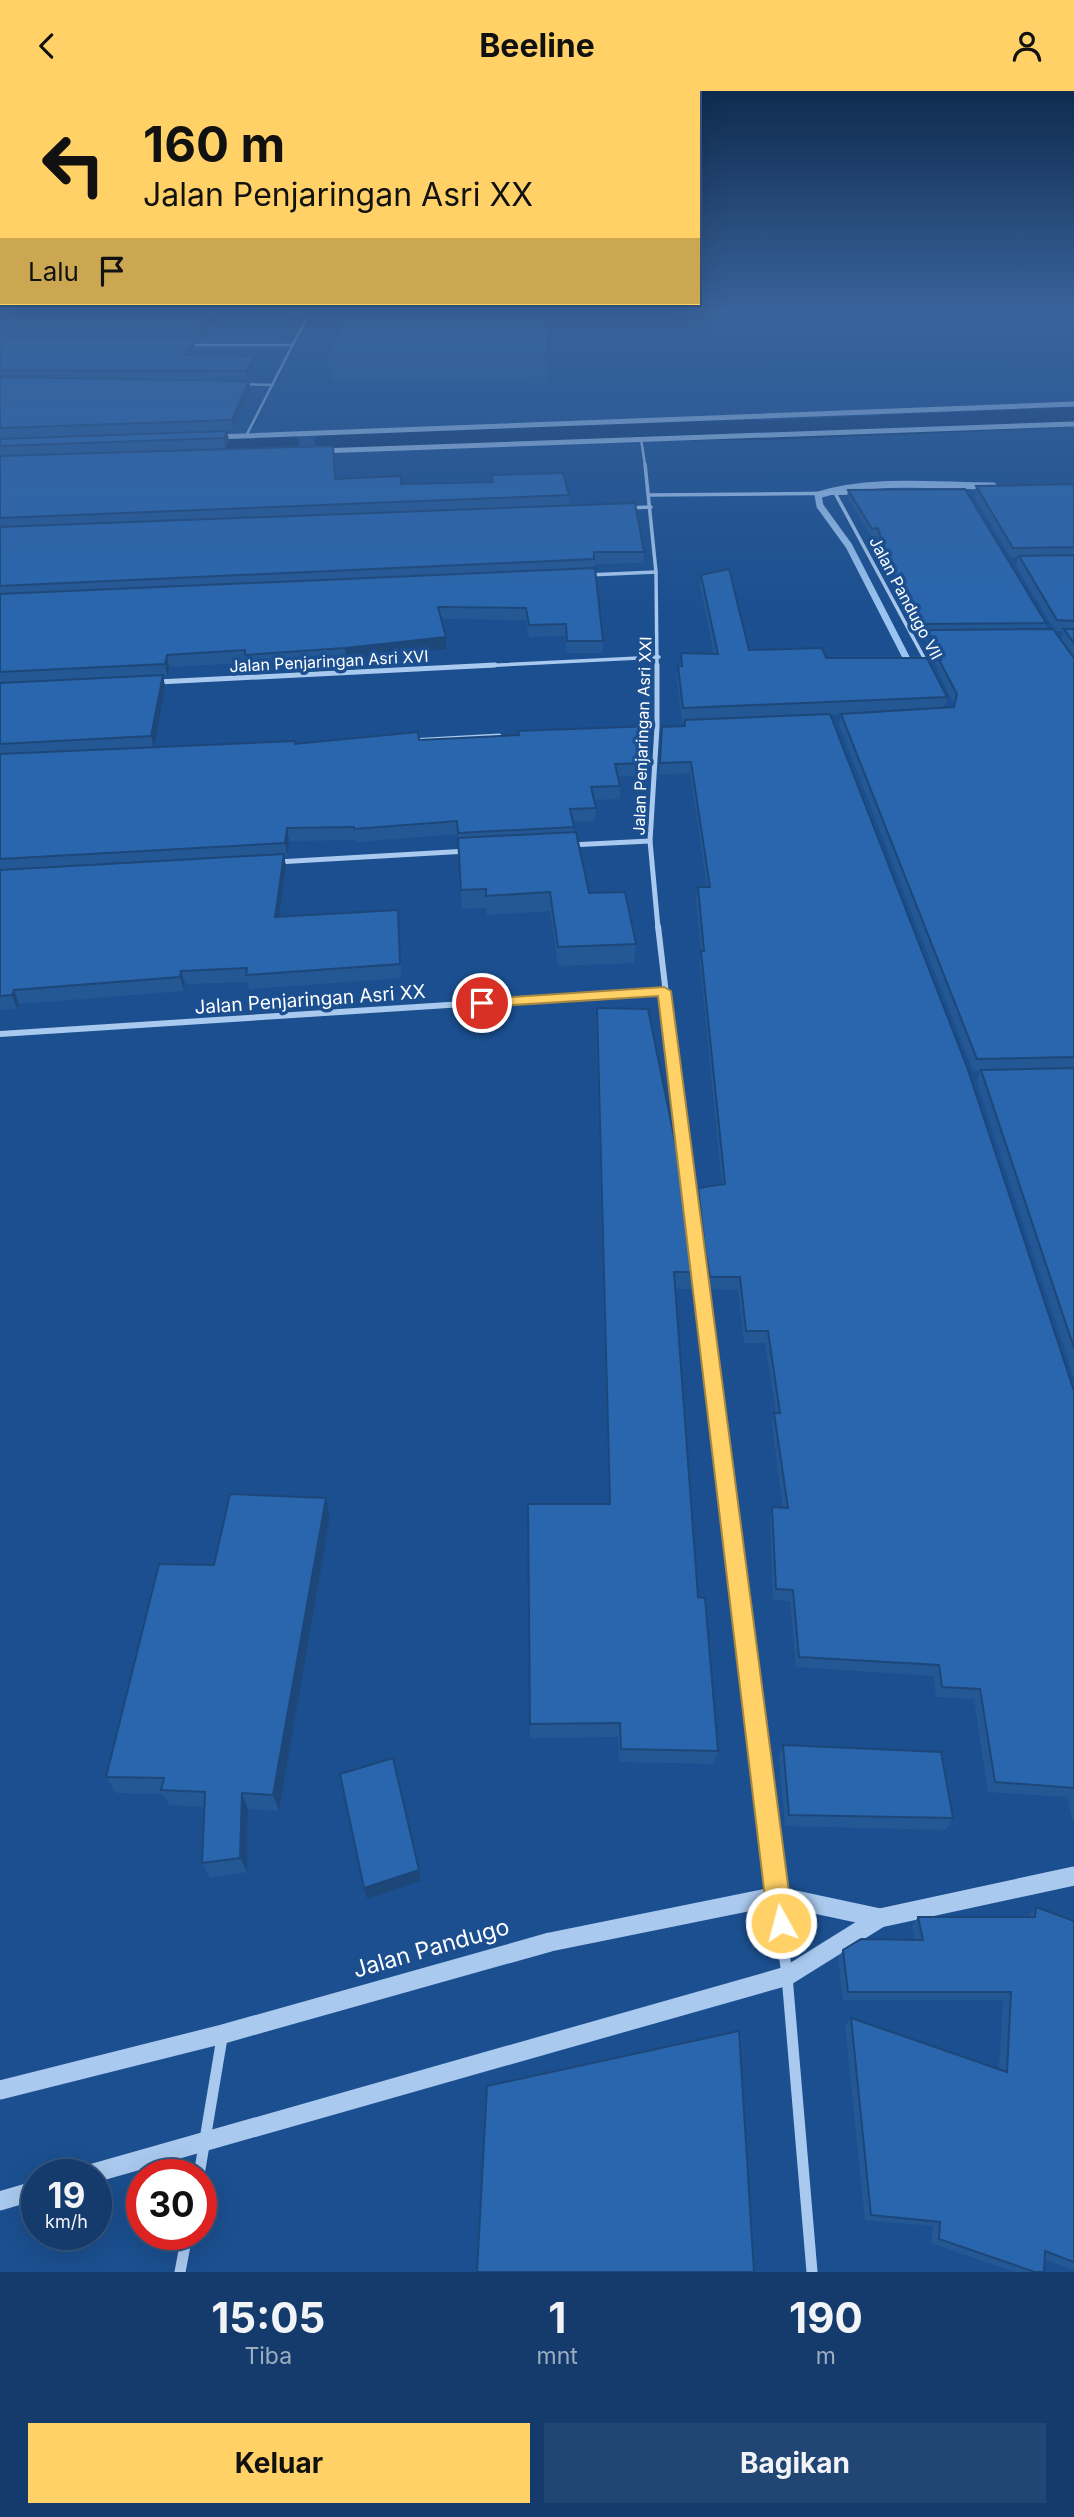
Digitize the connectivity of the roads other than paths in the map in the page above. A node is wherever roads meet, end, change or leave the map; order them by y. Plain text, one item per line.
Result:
1 (259, 411) edge
2 (899, 411) edge
3 (1074, 424) edge
4 (299, 434) junction
5 (246, 436) junction
6 (205, 438) edge
7 (641, 439) junction
8 (300, 443) dead end
9 (314, 451) edge
10 (861, 492) edge
11 (832, 493) junction
12 (650, 495) junction
13 (651, 507) junction
14 (623, 508) edge
15 (656, 572) junction
16 (581, 575) edge
17 (912, 636) junction
18 (926, 636) edge
19 (659, 657) junction
20 (932, 672) edge
21 (152, 682) edge
22 (657, 727) junction
23 (668, 727) edge
24 (648, 728) edge
25 (502, 736) edge
26 (405, 741) edge
27 (650, 841) junction
28 (559, 846) edge
29 (475, 850) edge
30 (265, 862) edge
31 (664, 991) junction
32 (0, 1034) edge
33 (1074, 1875) edge
34 (777, 1896) junction
35 (880, 1918) junction
36 (788, 1976) junction
37 (223, 2034) junction
38 (0, 2090) edge
39 (205, 2141) junction
40 (202, 2159) edge
41 (112, 2168) edge
42 (21, 2195) edge
43 (0, 2201) edge
44 (184, 2250) edge
45 (180, 2272) edge
46 (812, 2272) edge

1 - 5 street
2 - 4 street
3 - 7 street
4 - 5 street
4 - 8 street
5 - 6 street
7 - 9 street
7 - 12 street, Jalan Penjaringan Asri XXI
10 - 11 street
11 - 12 street
11 - 17 street, Jalan Pandugo VII
12 - 13 street, Jalan Penjaringan Asri XXI
13 - 14 street
13 - 15 street, Jalan Penjaringan Asri XXI
15 - 16 street
15 - 19 street, Jalan Penjaringan Asri XXI
17 - 18 street
17 - 20 street, Jalan Pandugo VII
19 - 21 street, Jalan Penjaringan Asri XVI
19 - 22 street, Jalan Penjaringan Asri XXI
22 - 23 street
22 - 24 street
22 - 27 street, Jalan Penjaringan Asri XXI
25 - 26 street
27 - 28 street
27 - 31 street, Jalan Penjaringan Asri XXI
29 - 30 street
31 - 32 street, Jalan Penjaringan Asri XX
31 - 34 street, Jalan Penjaringan Asri XXI
33 - 35 street, Jalan Pandugo
34 - 35 street, Jalan Pandugo
34 - 36 street, Jalan Penjaringan Asri XXI
34 - 37 street, Jalan Pandugo
35 - 36 street, Jalan Pandugo
36 - 39 street, Jalan Pandugo
36 - 46 street, Jalan Penjaringan Asri XXI
37 - 38 street, Jalan Pandugo
37 - 39 street
39 - 40 street
39 - 41 street, Jalan Pandugo
42 - 43 street
44 - 45 street

